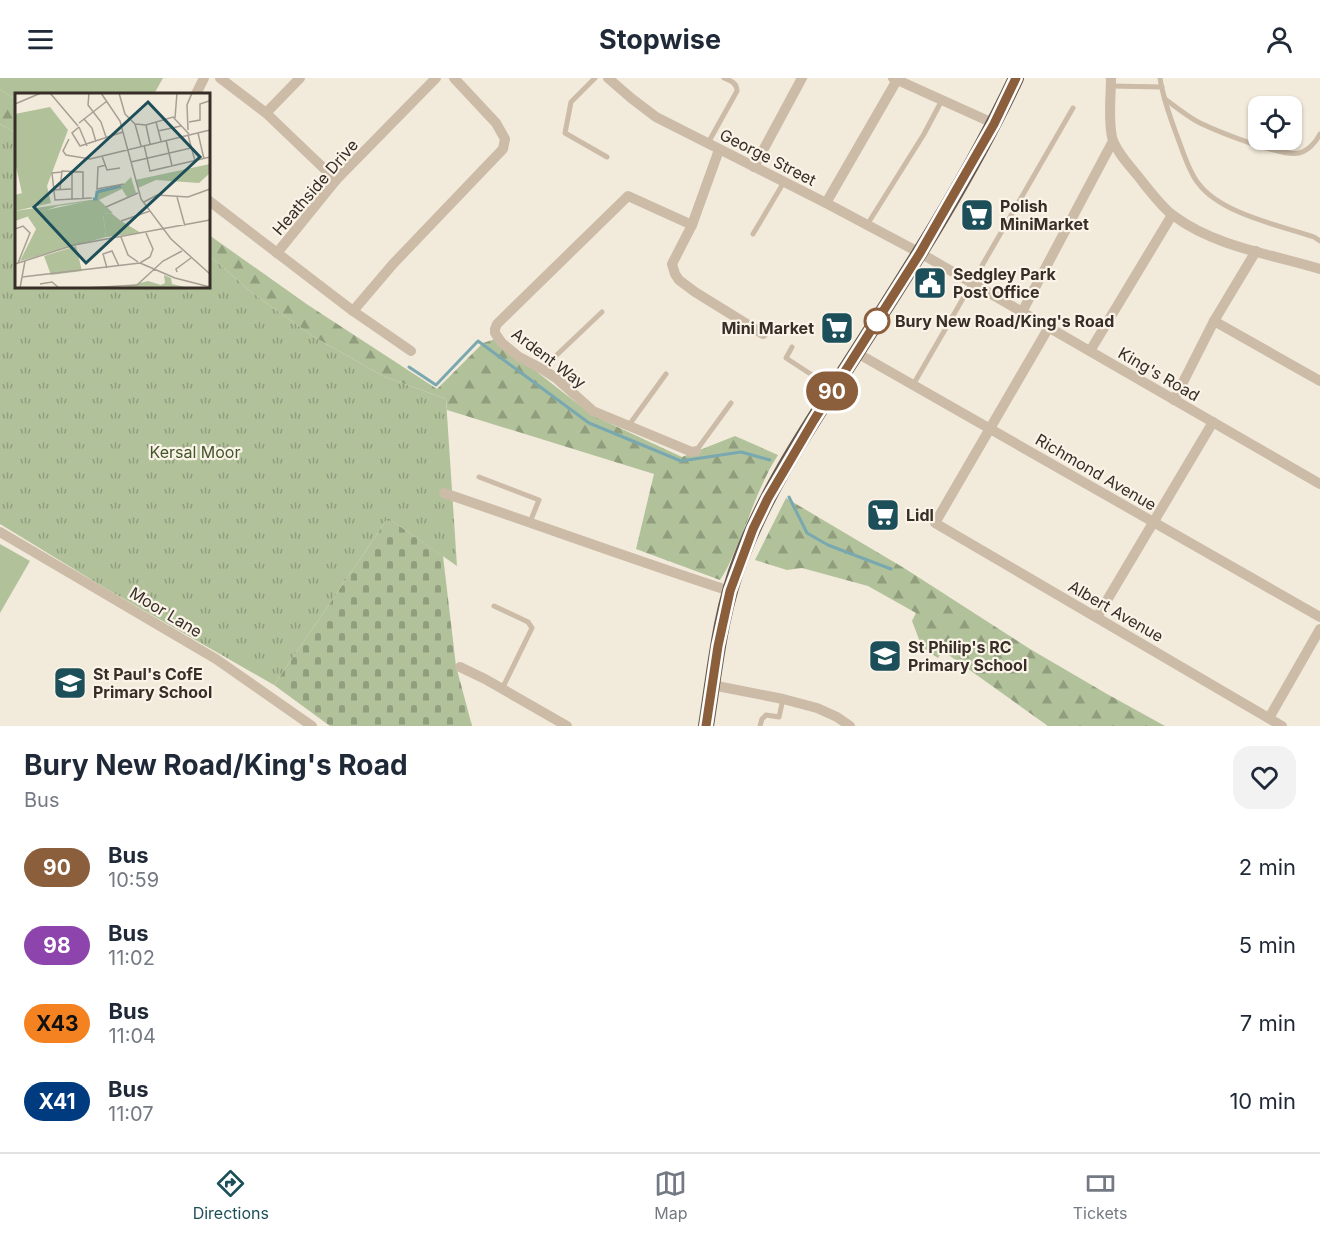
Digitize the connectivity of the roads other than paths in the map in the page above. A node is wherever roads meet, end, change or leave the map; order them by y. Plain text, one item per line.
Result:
1 (204, 78) edge
2 (220, 78) edge
3 (300, 78) edge
4 (436, 78) edge
5 (594, 78) edge
6 (609, 78) edge
7 (724, 78) edge
8 (802, 78) edge
9 (1017, 78) edge
10 (1160, 78) edge
11 (895, 79) edge
12 (460, 80) edge
13 (1111, 82) edge
14 (1162, 87) junction
15 (196, 93) edge
16 (1164, 98) junction
17 (942, 100) junction
18 (1073, 108) dead end
19 (266, 113) junction
20 (994, 124) junction
21 (1320, 134) edge
22 (1113, 141) junction
23 (708, 144) junction
24 (719, 150) junction
25 (607, 157) dead end
26 (754, 167) junction
27 (336, 180) junction
28 (784, 182) junction
29 (210, 202) edge
30 (826, 203) junction
31 (1172, 215) junction
32 (692, 225) junction
33 (867, 225) junction
34 (753, 234) dead end
35 (1319, 238) edge
36 (1256, 251) junction
37 (278, 253) junction
38 (920, 253) junction
39 (1320, 269) edge
40 (972, 283) junction
41 (352, 311) junction
42 (602, 312) dead end
43 (1022, 312) junction
44 (1214, 321) junction
45 (1049, 327) junction
46 (763, 334) dead end
47 (792, 347) dead end
48 (411, 351) dead end
49 (1090, 351) junction
50 (857, 353) junction
51 (542, 369) junction
52 (666, 374) dead end
53 (1320, 381) edge
54 (913, 385) junction
55 (833, 389) junction
56 (1174, 400) junction
57 (731, 403) dead end
58 (1213, 422) junction
59 (629, 425) junction
60 (990, 429) junction
61 (696, 451) joint
62 (479, 477) dead end
63 (1320, 484) edge
64 (444, 493) dead end
65 (530, 522) junction
66 (1154, 522) junction
67 (0, 532) edge
68 (730, 591) junction
69 (494, 606) dead end
70 (1097, 617) junction
71 (1320, 617) edge
72 (1320, 628) edge
73 (460, 667) dead end
74 (712, 685) junction
75 (502, 689) junction
76 (783, 699) junction
77 (1269, 718) junction
78 (312, 726) edge
79 (567, 726) edge
80 (706, 726) edge
81 (760, 726) edge
82 (850, 726) edge
83 (1282, 726) edge

1 - 15 street
2 - 19 street
3 - 19 street
4 - 27 street, Heathside Drive
5 - 25 lane
6 - 23 street, George Street
7 - 23 lane
8 - 26 street
9 - 20 highway
10 - 14 lane
11 - 17 street
11 - 30 street
12 - 41 street
13 - 14 lane
13 - 22 street
14 - 16 lane
16 - 21 lane
16 - 35 lane
17 - 20 street
17 - 33 lane
18 - 40 lane
19 - 27 street
20 - 38 highway
22 - 31 street
22 - 43 street
23 - 24 street, George Street
24 - 26 street, George Street
24 - 32 street
26 - 28 street, George Street
27 - 37 street, Heathside Drive
28 - 30 street, George Street
28 - 34 lane
29 - 37 street, Heathside Drive
30 - 33 street, George Street
31 - 36 street
31 - 49 street
32 - 46 street
32 - 51 street, Ardent Way
33 - 38 street, George Street
36 - 39 street
36 - 44 street
37 - 41 street
38 - 40 street, King's Road
38 - 50 highway
40 - 43 street, King's Road
40 - 54 lane
41 - 48 street
42 - 51 lane
43 - 45 street, King's Road
44 - 53 street
44 - 56 street
45 - 49 street, King's Road
45 - 60 street
47 - 55 lane
49 - 56 street, King's Road
50 - 54 street, Richmond Avenue
50 - 55 highway
51 - 59 street, Ardent Way
52 - 59 lane
54 - 60 street, Richmond Avenue
55 - 68 highway
56 - 58 street, King's Road
57 - 61 lane
58 - 63 street, King's Road
58 - 66 street
59 - 61 street, Ardent Way
60 - 66 street, Richmond Avenue
60 - 70 street, Albert Avenue
62 - 65 lane
64 - 65 street
65 - 68 street
66 - 70 street
66 - 71 street, Richmond Avenue
67 - 78 street, Moor Lane
68 - 74 highway
69 - 75 lane
70 - 77 street, Albert Avenue
72 - 77 street
73 - 75 street
74 - 76 street
74 - 80 highway
75 - 79 street
76 - 81 lane
76 - 82 street
77 - 83 street, Albert Avenue

